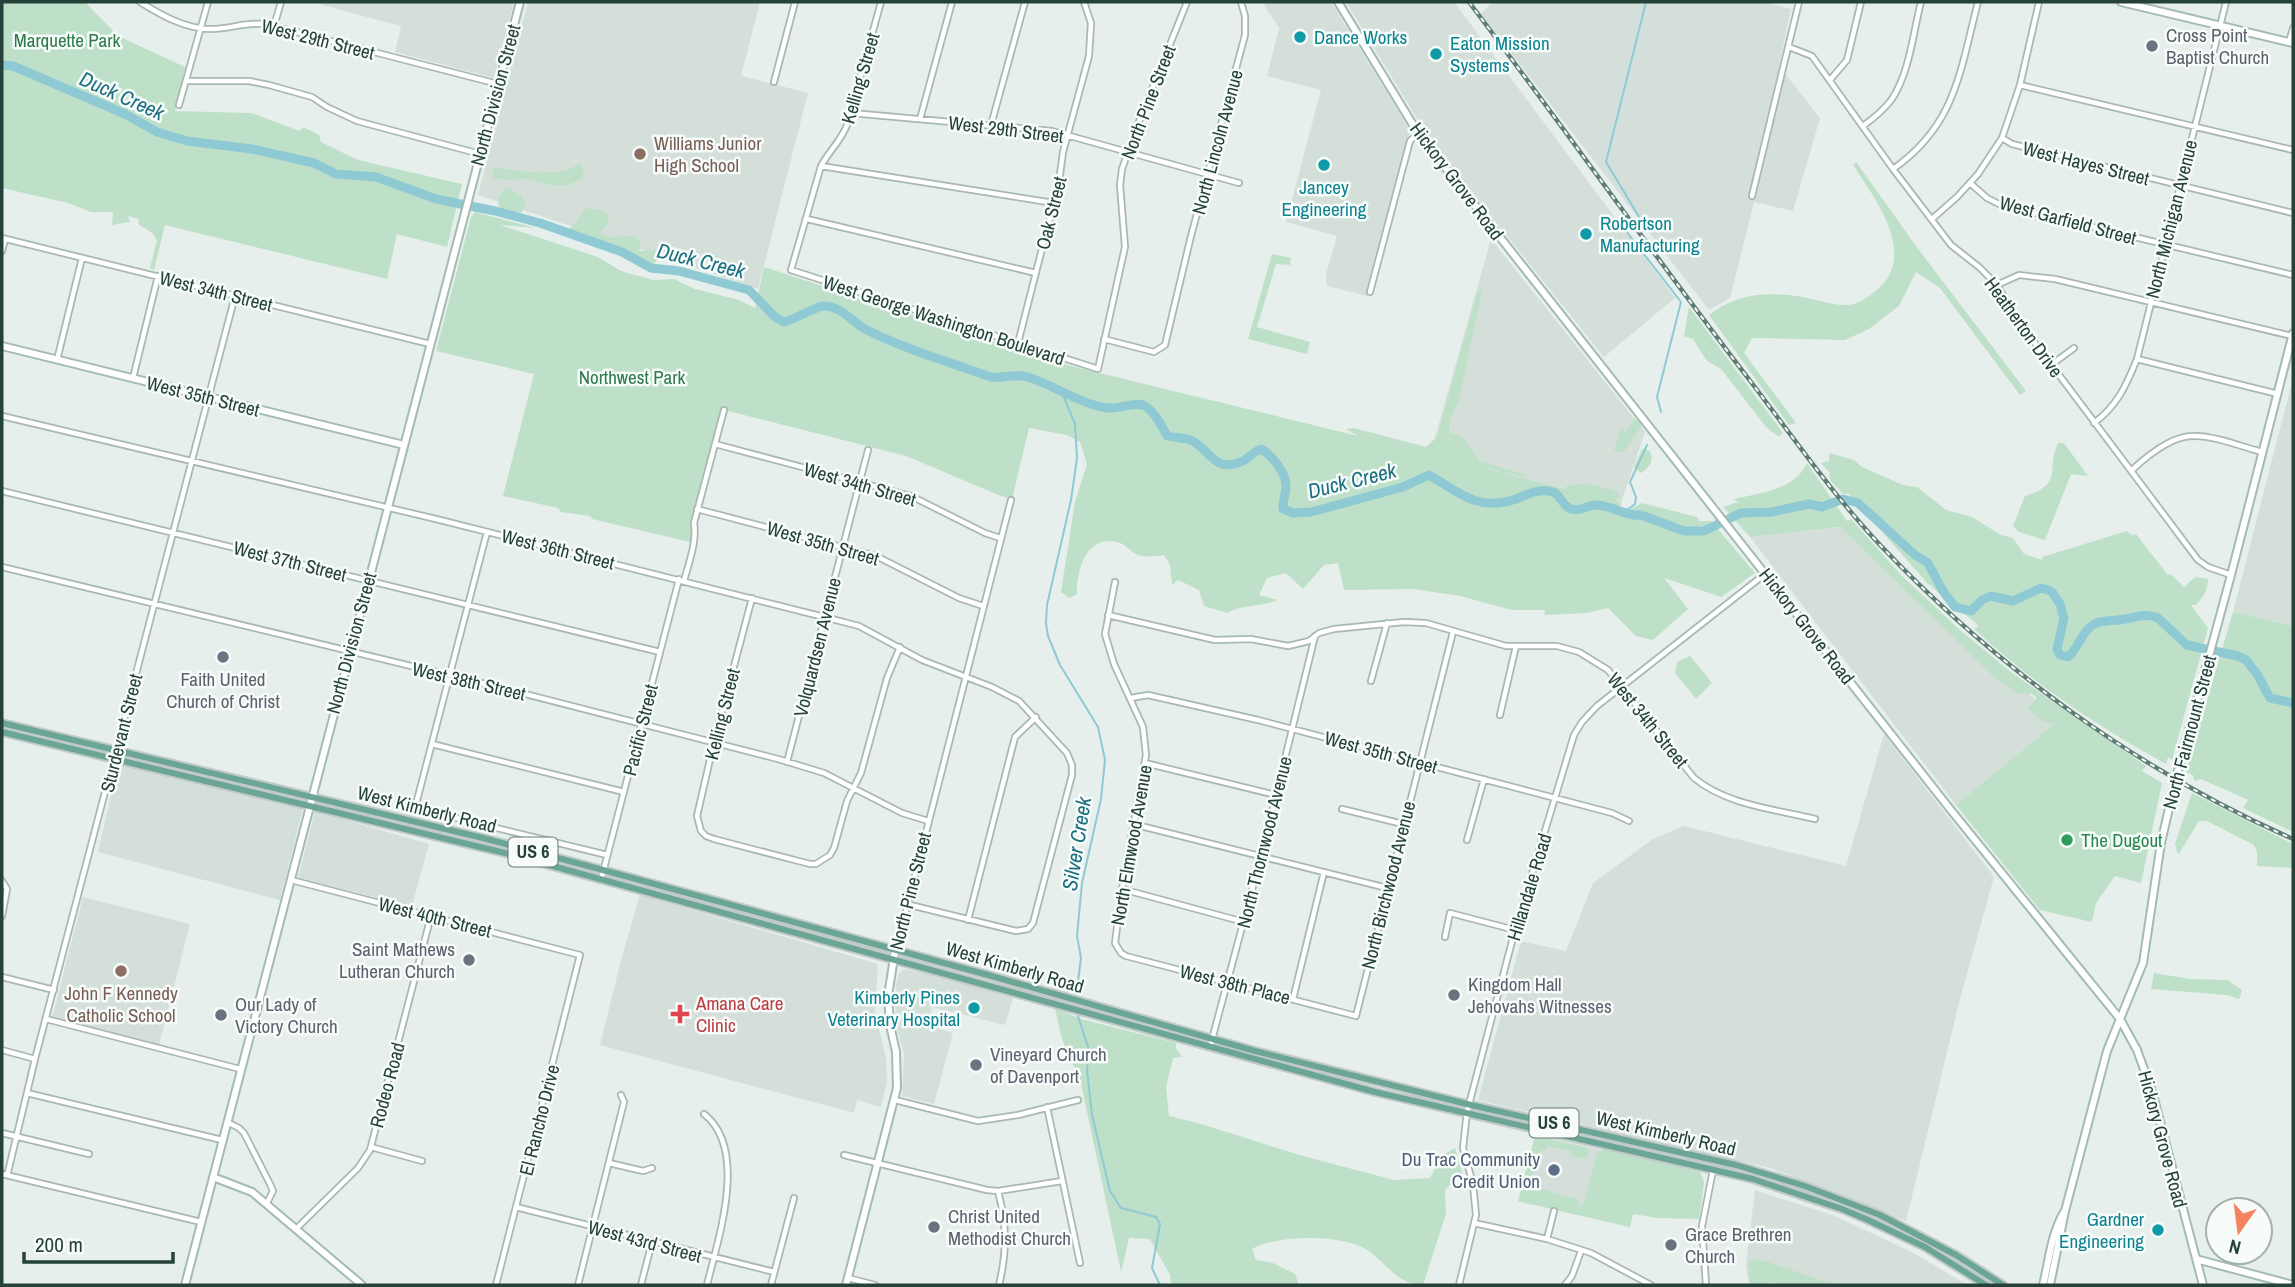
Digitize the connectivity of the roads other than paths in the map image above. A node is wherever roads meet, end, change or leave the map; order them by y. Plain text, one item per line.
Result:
1 (140, 2) edge
2 (208, 2) edge
3 (281, 2) edge
4 (520, 2) edge
5 (795, 2) edge
6 (881, 2) edge
7 (952, 2) edge
8 (1025, 2) edge
9 (1084, 2) edge
10 (1187, 2) edge
11 (1241, 2) edge
12 (1338, 2) edge
13 (1799, 2) edge
14 (1861, 2) edge
15 (1921, 2) edge
16 (1978, 2) edge
17 (2039, 2) edge
18 (2121, 2) edge
19 (2226, 2) edge
20 (2145, 5) edge
21 (2220, 25) junction
22 (274, 26) junction
23 (201, 27) junction
24 (2293, 28) edge
25 (2291, 43) edge
26 (1789, 47) junction
27 (1830, 80) junction
28 (186, 81) junction
29 (774, 82) dead end
30 (498, 84) junction
31 (2020, 85) junction
32 (179, 105) dead end
33 (851, 113) junction
34 (920, 119) junction
35 (991, 125) junction
36 (1863, 126) junction
37 (2194, 127) junction
38 (1418, 133) junction
39 (1067, 135) junction
40 (2002, 138) junction
41 (2293, 150) edge
42 (1128, 152) junction
43 (480, 154) junction
44 (821, 166) junction
45 (1893, 169) junction
46 (1208, 174) junction
47 (1239, 183) dead end
48 (1970, 183) junction
49 (2180, 186) junction
50 (1752, 196) dead end
51 (1054, 203) junction
52 (2293, 214) edge
53 (807, 219) junction
54 (1932, 219) junction
55 (3, 238) edge
56 (2165, 245) junction
57 (2, 251) edge
58 (82, 257) junction
59 (791, 270) joint
60 (1036, 273) junction
61 (2293, 275) edge
62 (158, 276) junction
63 (1997, 285) junction
64 (1370, 292) dead end
65 (235, 296) junction
66 (2151, 303) junction
67 (2293, 335) edge
68 (1104, 340) junction
69 (1018, 343) junction
70 (430, 344) junction
71 (2, 346) edge
72 (2074, 348) dead end
73 (2137, 359) junction
74 (57, 360) junction
75 (2051, 365) junction
76 (1098, 369) joint
77 (133, 378) junction
78 (2278, 394) junction
79 (210, 397) junction
80 (723, 410) dead end
81 (2, 416) edge
82 (2094, 424) junction
83 (715, 444) junction
84 (404, 445) junction
85 (868, 450) dead end
86 (2262, 452) junction
87 (191, 461) junction
88 (2132, 470) junction
89 (860, 481) junction
90 (2, 491) edge
91 (1011, 500) dead end
92 (387, 508) junction
93 (697, 509) junction
94 (487, 531) junction
95 (173, 533) junction
96 (1000, 538) junction
97 (842, 547) junction
98 (2, 567) edge
99 (1766, 574) junction
100 (2231, 575) junction
101 (682, 580) junction
102 (368, 581) junction
103 (1115, 582) dead end
104 (752, 598) junction
105 (154, 604) junction
106 (468, 604) junction
107 (983, 606) junction
108 (1108, 615) junction
109 (824, 617) junction
110 (1387, 622) junction
111 (1454, 632) junction
112 (1315, 635) junction
113 (1516, 646) junction
114 (900, 648) junction
115 (660, 652) junction
116 (349, 653) junction
117 (449, 676) junction
118 (965, 677) junction
119 (1371, 681) dead end
120 (1621, 686) junction
121 (1131, 698) junction
122 (1500, 715) dead end
123 (1036, 717) junction
124 (2, 723) edge
125 (641, 724) junction
126 (1293, 729) junction
127 (2, 732) edge
128 (714, 742) junction
129 (432, 744) junction
130 (117, 750) junction
131 (114, 760) junction
132 (787, 762) junction
133 (1419, 762) junction
134 (1145, 763) junction
135 (1483, 779) junction
136 (853, 787) junction
137 (625, 792) junction
138 (1276, 796) junction
139 (312, 798) junction
140 (1555, 798) junction
141 (309, 807) junction
142 (1342, 809) dead end
143 (1815, 819) dead end
144 (928, 821) junction
145 (1629, 821) dead end
146 (1133, 824) junction
147 (1404, 824) junction
148 (1467, 840) dead end
149 (607, 855) junction
150 (1261, 856) junction
151 (603, 870) junction
152 (1324, 872) junction
153 (290, 879) junction
154 (601, 880) junction
155 (2, 881) edge
156 (1387, 888) junction
157 (1122, 890) junction
158 (906, 904) junction
159 (2, 916) edge
160 (430, 916) junction
161 (968, 919) junction
162 (1244, 922) junction
163 (1515, 930) junction
164 (1444, 937) dead end
165 (1118, 949) joint
166 (895, 951) junction
167 (580, 955) joint
168 (893, 959) junction
169 (2, 977) edge
170 (1228, 982) junction
171 (54, 990) junction
172 (1293, 999) junction
173 (1356, 1016) joint
174 (46, 1019) junction
175 (2120, 1019) junction
176 (1211, 1043) junction
177 (2, 1050) edge
178 (35, 1059) junction
179 (240, 1069) junction
180 (27, 1093) junction
181 (621, 1095) dead end
182 (895, 1100) junction
183 (1078, 1100) dead end
184 (1471, 1105) junction
185 (1047, 1107) junction
186 (1467, 1112) junction
187 (704, 1114) dead end
188 (227, 1122) junction
189 (2, 1133) edge
190 (16, 1136) junction
191 (222, 1140) junction
192 (371, 1147) junction
193 (89, 1154) dead end
194 (844, 1155) dead end
195 (1716, 1160) junction
196 (422, 1161) dead end
197 (609, 1163) junction
198 (878, 1163) junction
199 (652, 1168) dead end
200 (1713, 1170) junction
201 (5, 1173) edge
202 (213, 1177) junction
203 (1062, 1181) junction
204 (998, 1191) junction
205 (794, 1198) dead end
206 (1824, 1202) junction
207 (267, 1203) junction
208 (516, 1207) junction
209 (1554, 1211) dead end
210 (2065, 1211) junction
211 (1880, 1214) junction
212 (201, 1222) junction
213 (1474, 1223) junction
214 (593, 1227) junction
215 (296, 1229) junction
216 (1547, 1239) junction
217 (653, 1242) junction
218 (1581, 1251) junction
219 (713, 1258) junction
220 (2196, 1259) junction
221 (1080, 1263) dead end
222 (774, 1272) junction
223 (847, 1282) edge
224 (185, 1285) edge
225 (362, 1285) edge
226 (496, 1285) edge
227 (578, 1285) edge
228 (641, 1285) edge
229 (707, 1285) edge
230 (771, 1285) edge
231 (875, 1285) edge
232 (999, 1285) edge
233 (1459, 1285) edge
234 (1565, 1285) edge
235 (1651, 1285) edge
236 (1706, 1285) edge
237 (1986, 1285) edge
238 (2003, 1285) edge
239 (2043, 1285) edge
240 (2050, 1285) edge
241 (2203, 1285) edge
242 (2293, 1285) edge

1 - 23 street, West 29th Street
2 - 23 street
3 - 22 street
4 - 30 main road, North Division Street
5 - 29 street
6 - 33 street, Kelling Street
7 - 34 street
8 - 35 street
9 - 39 street, Oak Street
10 - 42 street, North Pine Street
11 - 46 street, North Lincoln Avenue
12 - 38 main road, Hickory Grove Road
13 - 26 street
14 - 27 street
15 - 36 street
16 - 45 street
17 - 31 street
18 - 20 main road
19 - 21 street, North Michigan Avenue
20 - 21 main road
21 - 25 main road
21 - 37 street, North Michigan Avenue
22 - 23 street, West 29th Street
22 - 30 street, West 29th Street
23 - 28 street
24 - 25 street
26 - 27 street, Heatherton Drive
26 - 50 street
27 - 36 street, Heatherton Drive
28 - 32 street
28 - 43 street
30 - 43 main road, North Division Street
31 - 37 street
31 - 40 street
33 - 34 street, West 29th Street
33 - 44 street, Kelling Street
34 - 35 street, West 29th Street
35 - 39 street, West 29th Street
36 - 45 street, Heatherton Drive
37 - 41 street
37 - 49 street, North Michigan Avenue
38 - 64 street
38 - 99 main road, Hickory Grove Road
39 - 42 street, West 29th Street
39 - 51 street, Oak Street
40 - 48 street
40 - 49 street, West Hayes Street
42 - 46 street, West 29th Street
42 - 68 street, North Pine Street
43 - 70 main road, North Division Street
44 - 51 street
44 - 53 street, Kelling Street
45 - 54 street, Heatherton Drive
46 - 47 street, West 29th Street
46 - 68 street, North Lincoln Avenue
48 - 54 street
48 - 56 street, West Garfield Street
49 - 52 street, West Hayes Street
49 - 56 street, North Michigan Avenue
51 - 60 street, Oak Street
53 - 59 street, Kelling Street
53 - 60 street
54 - 63 street, Heatherton Drive
55 - 57 street
55 - 58 street, West 34th Street
56 - 61 street, West Garfield Street
56 - 66 street, North Michigan Avenue
58 - 62 street, West 34th Street
58 - 74 street
59 - 69 street, West George Washington Boulevard
60 - 69 street, Oak Street
62 - 65 street, West 34th Street
62 - 77 street
63 - 66 street
63 - 75 street, Heatherton Drive
65 - 70 street, West 34th Street
65 - 79 street, Sturdevant Street
66 - 67 street
66 - 73 street, North Michigan Avenue
67 - 78 main road, North Fairmount Street
68 - 76 street, North Pine Street
69 - 76 street, West George Washington Boulevard
70 - 84 main road, North Division Street
71 - 74 main road, West 35th Street
72 - 75 street
73 - 78 street
73 - 82 street, North Michigan Avenue
74 - 77 main road, West 35th Street
75 - 82 street, Heatherton Drive
77 - 79 main road, West 35th Street
78 - 86 main road, North Fairmount Street
79 - 84 main road, West 35th Street
79 - 87 street, Sturdevant Street
80 - 83 street, Pacific Street
81 - 87 street, West 36th Street
82 - 88 street, Heatherton Drive
83 - 89 street, West 34th Street
83 - 93 street, Pacific Street
84 - 92 main road, North Division Street
85 - 89 street, Volquardsen Avenue
86 - 88 street
86 - 100 main road, North Fairmount Street
87 - 92 street, West 36th Street
87 - 95 street, Sturdevant Street
88 - 100 street, Heatherton Drive
89 - 96 street, West 34th Street
89 - 97 street, Volquardsen Avenue
90 - 95 street, West 37th Street
91 - 96 street, North Pine Street
92 - 94 street, West 36th Street
92 - 102 main road, North Division Street
93 - 97 street, West 35th Street
93 - 101 street, Pacific Street
94 - 101 street, West 36th Street
94 - 106 street
95 - 102 street, West 37th Street
95 - 105 street, Sturdevant Street
96 - 107 street, North Pine Street
97 - 107 street, West 35th Street
97 - 109 street, Volquardsen Avenue
98 - 105 street, West 38th Street
99 - 120 street, Hillandale Road
99 - 175 main road, Hickory Grove Road
100 - 175 main road, North Fairmount Street
101 - 104 street, West 36th Street
101 - 115 street, Pacific Street
102 - 106 street, West 37th Street
102 - 116 main road, North Division Street
103 - 108 street, North Elmwood Avenue
104 - 109 street, West 36th Street
104 - 128 street, Kelling Street
105 - 116 street, West 38th Street
105 - 130 street, Sturdevant Street
106 - 115 street, West 37th Street
106 - 117 street
107 - 118 street, North Pine Street
108 - 112 street, West 34th Street
108 - 121 street, North Elmwood Avenue
109 - 114 street, West 36th Street
109 - 132 street, Volquardsen Avenue
110 - 111 street, West 34th Street
110 - 112 street, West 34th Street
110 - 119 street
111 - 113 street, West 34th Street
111 - 133 street, North Birchwood Avenue
112 - 126 street, North Thornwood Avenue
113 - 120 street, West 34th Street
113 - 122 street
114 - 118 street, West 36th Street
114 - 136 street
115 - 125 street, Pacific Street
116 - 117 street, West 38th Street
116 - 139 main road, North Division Street
117 - 125 street, West 38th Street
117 - 129 street
118 - 123 street, West 36th Street
118 - 144 street, North Pine Street
120 - 140 street, Hillandale Road
120 - 143 street, West 34th Street
121 - 126 street, West 35th Street
121 - 134 street, North Elmwood Avenue
123 - 161 street
123 - 161 street, West 36th Street
124 - 130 main road, West Kimberly Road / US 6
125 - 128 street, West 38th Street
125 - 137 street, Pacific Street
126 - 133 street, West 35th Street
126 - 138 street, North Thornwood Avenue
127 - 131 main road, West Kimberly Road / US 6
128 - 132 street, West 38th Street
128 - 136 street, Kelling Street
129 - 137 street
129 - 149 street, West Kimberly Road
130 - 131 street, Sturdevant Street
130 - 139 main road, West Kimberly Road / US 6
131 - 141 main road, West Kimberly Road / US 6
131 - 171 street, Sturdevant Street
132 - 136 street, West 38th Street
133 - 135 street, West 35th Street
133 - 147 street, North Birchwood Avenue
134 - 138 street
134 - 146 street, North Elmwood Avenue
135 - 140 street, West 35th Street
135 - 148 street
136 - 144 street, West 38th Street
137 - 149 street, Pacific Street
138 - 150 street, North Thornwood Avenue
139 - 141 main road, North Division Street
139 - 151 main road, West Kimberly Road / US 6
140 - 145 street, West 35th Street
140 - 163 street, Hillandale Road
141 - 153 main road, North Division Street
141 - 154 main road, West Kimberly Road / US 6
142 - 147 street
144 - 158 street, North Pine Street
146 - 150 street
146 - 157 street, North Elmwood Avenue
147 - 156 street, North Birchwood Avenue
149 - 151 street, Pacific Street
150 - 152 street
150 - 162 street, North Thornwood Avenue
151 - 154 street, Pacific Street
151 - 166 main road, West Kimberly Road / US 6
152 - 156 street
152 - 172 street
153 - 160 street, West 40th Street
153 - 179 main road, North Division Street
154 - 168 main road, West Kimberly Road / US 6
155 - 159 street
156 - 173 street, North Birchwood Avenue
157 - 162 street
157 - 165 street, North Elmwood Avenue
158 - 161 street
158 - 166 street, North Pine Street
160 - 167 street, West 40th Street
160 - 192 street, Rodeo Road
162 - 170 street, North Thornwood Avenue
163 - 164 street
163 - 184 street, Hillandale Road
165 - 170 street, West 38th Place
166 - 168 main road, North Pine Street
166 - 176 main road, West Kimberly Road / US 6
167 - 208 street, El Rancho Drive
168 - 176 main road, West Kimberly Road / US 6
168 - 182 main road, North Pine Street
169 - 171 street
170 - 172 street, West 38th Place
170 - 176 street, North Thornwood Avenue
171 - 174 street, Sturdevant Street
172 - 173 street, West 38th Place
174 - 178 street, Sturdevant Street
174 - 179 street
175 - 210 main road, North Fairmount Street
175 - 220 main road, Hickory Grove Road
176 - 184 main road, West Kimberly Road / US 6
176 - 186 main road, West Kimberly Road / US 6
177 - 178 street
178 - 180 street, Sturdevant Street
179 - 188 main road, North Division Street
180 - 190 street, Sturdevant Street
180 - 191 street
181 - 197 street
182 - 185 street
182 - 198 main road, North Pine Street
183 - 185 street
184 - 186 street, Hillandale Road
184 - 195 main road, West Kimberly Road / US 6
185 - 203 street
186 - 200 main road, West Kimberly Road / US 6
186 - 213 street, Hillandale Road
187 - 219 street
188 - 191 main road, North Division Street
188 - 207 street
189 - 190 street
190 - 193 street
190 - 201 street, Sturdevant Street
191 - 202 main road, North Division Street
192 - 196 street
192 - 215 street, Rodeo Road
194 - 198 street
195 - 200 main road
195 - 211 main road, West Kimberly Road / US 6
197 - 199 street
197 - 214 street
198 - 204 street
198 - 223 main road, North Pine Street
200 - 206 main road, West Kimberly Road / US 6
200 - 236 street
201 - 212 street
202 - 207 main road
202 - 212 main road, North Division Street
203 - 204 street
203 - 221 street
204 - 232 street
205 - 222 street
206 - 211 main road
206 - 237 main road, West Kimberly Road / US 6
207 - 215 main road
208 - 214 street, West 43rd Street
208 - 226 street, El Rancho Drive
209 - 216 street
210 - 239 main road, North Fairmount Street
210 - 240 main road, North Fairmount Street
211 - 238 main road, West Kimberly Road / US 6
212 - 224 main road, North Division Street
213 - 216 street
213 - 233 street, Hillandale Road
214 - 217 street, West 43rd Street
214 - 227 street
215 - 225 main road
216 - 218 street
217 - 219 street, West 43rd Street
217 - 228 street
218 - 234 street
218 - 235 street
219 - 222 street, West 43rd Street
219 - 229 street
220 - 241 main road, Hickory Grove Road
220 - 242 main road
222 - 230 street
223 - 231 street

